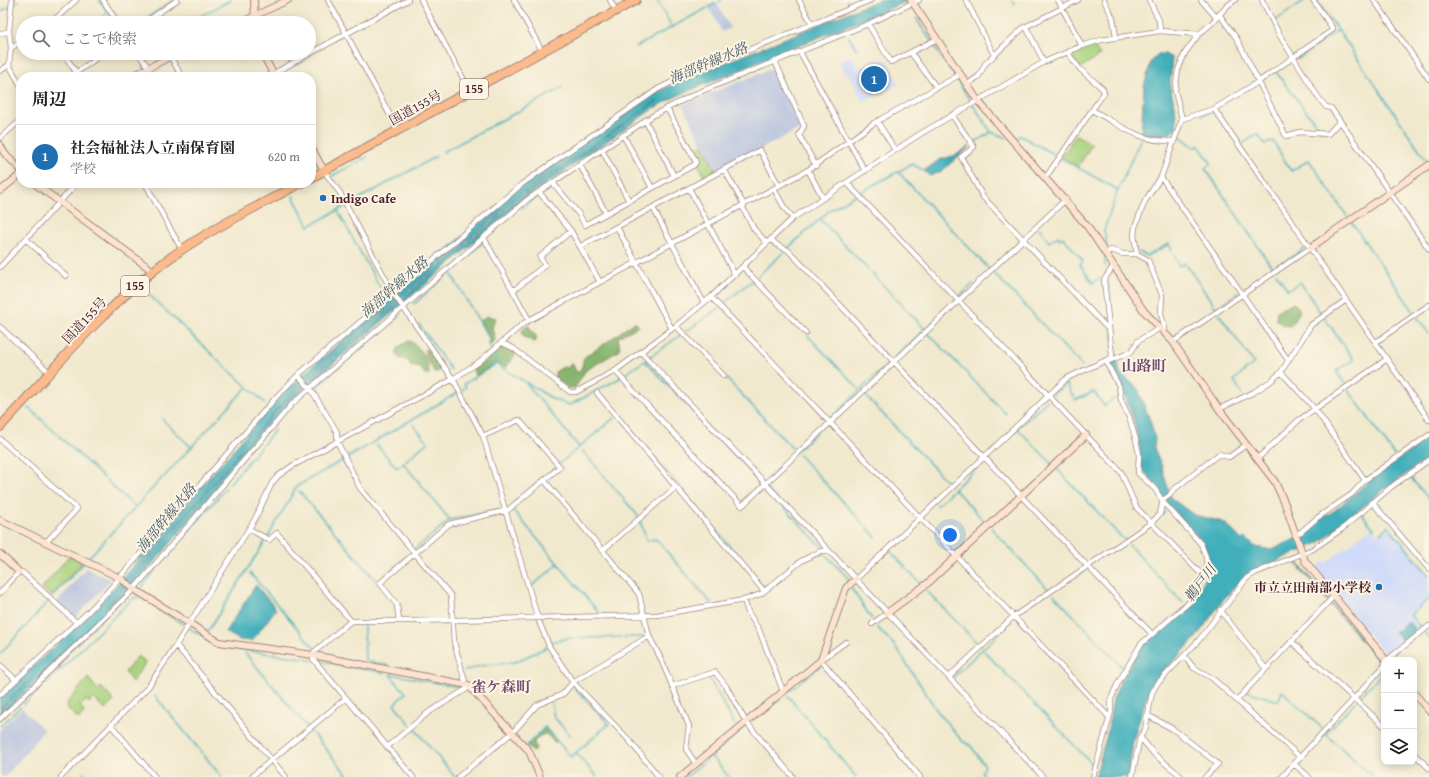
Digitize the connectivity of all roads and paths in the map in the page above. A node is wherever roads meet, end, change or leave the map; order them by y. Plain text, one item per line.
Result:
1 (12, 0) edge
2 (76, 0) edge
3 (103, 0) edge
4 (177, 0) edge
5 (254, 0) edge
6 (288, 0) edge
7 (328, 0) edge
8 (408, 0) edge
9 (421, 0) edge
10 (514, 0) edge
11 (610, 0) edge
12 (636, 0) edge
13 (799, 0) edge
14 (871, 0) edge
15 (966, 0) edge
16 (1058, 0) edge
17 (1078, 0) edge
18 (1104, 0) edge
19 (1149, 0) edge
20 (1201, 0) edge
21 (1235, 0) edge
22 (1262, 0) edge
23 (1313, 0) edge
24 (1374, 0) edge
25 (914, 1) edge
26 (1062, 8) junction
27 (616, 11) junction
28 (256, 15) joint
29 (59, 16) edge
30 (113, 16) edge
31 (154, 16) edge
32 (1218, 16) junction
33 (812, 24) junction
34 (868, 24) junction
35 (1026, 27) junction
36 (9, 31) junction
37 (1160, 31) junction
38 (0, 34) edge
39 (346, 34) junction
40 (1199, 34) junction
41 (1116, 37) junction
42 (934, 40) junction
43 (16, 45) edge
44 (1082, 46) junction
45 (11, 48) junction
46 (316, 51) edge
47 (542, 51) junction
48 (800, 52) junction
49 (1067, 52) junction
50 (911, 53) junction
51 (994, 55) junction
52 (1294, 57) junction
53 (68, 60) edge
54 (94, 60) edge
55 (143, 60) edge
56 (162, 60) edge
57 (172, 60) edge
58 (266, 60) edge
59 (300, 60) edge
60 (775, 62) junction
61 (1044, 62) junction
62 (9, 65) junction
63 (148, 67) junction
64 (0, 71) edge
65 (76, 72) joint
66 (140, 72) edge
67 (179, 72) edge
68 (272, 72) edge
69 (279, 72) edge
70 (958, 76) junction
71 (16, 77) edge
72 (1429, 79) edge
73 (1258, 82) junction
74 (968, 84) junction
75 (937, 88) junction
76 (470, 91) junction
77 (974, 103) junction
78 (667, 108) junction
79 (1214, 109) junction
80 (1092, 110) junction
81 (952, 115) junction
82 (1182, 119) junction
83 (644, 120) junction
84 (877, 121) junction
85 (1340, 121) junction
86 (16, 124) edge
87 (398, 130) junction
88 (623, 134) junction
89 (0, 138) edge
90 (848, 141) junction
91 (1174, 141) junction
92 (0, 145) edge
93 (602, 150) junction
94 (896, 150) junction
95 (316, 156) edge
96 (1429, 164) edge
97 (16, 165) edge
98 (580, 165) junction
99 (816, 166) junction
100 (724, 169) junction
101 (808, 170) junction
102 (324, 171) junction
103 (864, 171) junction
104 (316, 175) edge
105 (674, 176) junction
106 (1046, 177) junction
107 (1161, 177) junction
108 (16, 178) edge
109 (553, 183) junction
110 (847, 183) junction
111 (779, 186) junction
112 (41, 188) edge
113 (72, 188) edge
114 (148, 188) edge
115 (292, 188) edge
116 (652, 188) junction
117 (689, 188) junction
118 (774, 188) junction
119 (0, 191) edge
120 (539, 192) junction
121 (1390, 192) junction
122 (823, 198) junction
123 (1066, 199) junction
124 (60, 201) junction
125 (628, 201) junction
126 (743, 205) junction
127 (653, 208) junction
128 (606, 213) junction
129 (793, 218) junction
130 (708, 224) junction
131 (617, 227) junction
132 (571, 231) junction
133 (484, 238) junction
134 (26, 239) junction
135 (1023, 240) junction
136 (769, 241) junction
137 (672, 244) junction
138 (581, 246) junction
139 (1310, 248) junction
140 (1429, 249) edge
141 (182, 250) junction
142 (1106, 253) junction
143 (1137, 254) junction
144 (636, 263) junction
145 (1114, 265) junction
146 (0, 267) edge
147 (743, 267) junction
148 (153, 271) junction
149 (735, 275) junction
150 (66, 276) dead end
151 (600, 282) junction
152 (513, 291) junction
153 (394, 294) junction
154 (1243, 294) junction
155 (711, 297) junction
156 (1346, 300) junction
157 (958, 301) junction
158 (704, 303) junction
159 (403, 305) junction
160 (1429, 305) edge
161 (529, 320) junction
162 (676, 326) junction
163 (0, 327) edge
164 (672, 329) junction
165 (1161, 329) junction
166 (1109, 330) junction
167 (806, 333) dead end
168 (1173, 342) junction
169 (1376, 342) junction
170 (502, 343) junction
171 (641, 352) junction
172 (1387, 359) junction
173 (1288, 360) junction
174 (1108, 361) junction
175 (894, 362) junction
176 (615, 371) junction
177 (1280, 372) junction
178 (50, 374) junction
179 (298, 376) junction
180 (724, 376) dead end
181 (453, 379) junction
182 (309, 387) junction
183 (597, 393) dead end
184 (1049, 396) junction
185 (1219, 408) junction
186 (1315, 409) junction
187 (1429, 420) edge
188 (830, 423) junction
189 (0, 428) edge
190 (1086, 435) junction
191 (1429, 435) edge
192 (483, 436) junction
193 (0, 439) edge
194 (337, 441) junction
195 (1246, 445) junction
196 (984, 457) junction
197 (1257, 459) junction
198 (1429, 460) edge
199 (544, 480) junction
200 (1365, 480) junction
201 (765, 483) junction
202 (676, 487) junction
203 (1021, 496) junction
204 (1163, 501) junction
205 (1372, 502) junction
206 (506, 511) junction
207 (920, 518) junction
208 (0, 520) edge
209 (1151, 523) junction
210 (249, 528) junction
211 (1295, 535) junction
212 (47, 541) junction
213 (602, 550) junction
214 (829, 551) junction
215 (415, 553) junction
216 (0, 554) edge
217 (1302, 554) junction
218 (956, 556) junction
219 (1087, 566) junction
220 (1429, 569) edge
221 (19, 572) junction
222 (1204, 577) junction
223 (121, 579) junction
224 (856, 579) junction
225 (133, 589) junction
226 (764, 591) junction
227 (0, 593) edge
228 (1330, 599) junction
229 (744, 600) junction
230 (1220, 610) junction
231 (887, 613) junction
232 (644, 616) junction
233 (1014, 617) junction
234 (538, 619) junction
235 (452, 620) junction
236 (351, 621) junction
237 (399, 621) junction
238 (77, 623) junction
239 (189, 624) junction
240 (872, 624) dead end
241 (1429, 626) edge
242 (1151, 634) junction
243 (648, 636) junction
244 (1291, 641) junction
245 (846, 642) dead end
246 (176, 646) junction
247 (313, 655) junction
248 (1184, 656) junction
249 (1384, 657) edge
250 (1391, 657) edge
251 (821, 660) junction
252 (0, 665) edge
253 (1266, 668) junction
254 (1381, 669) edge
255 (949, 677) junction
256 (16, 680) junction
257 (573, 682) junction
258 (468, 686) junction
259 (672, 686) junction
260 (783, 691) junction
261 (0, 695) edge
262 (1417, 697) edge
263 (346, 698) junction
264 (1354, 698) junction
265 (1237, 700) junction
266 (1429, 711) edge
267 (1148, 715) junction
268 (1109, 717) junction
269 (0, 719) edge
270 (746, 722) junction
271 (1381, 723) edge
272 (111, 725) junction
273 (512, 733) junction
274 (1140, 737) junction
275 (387, 747) junction
276 (1300, 757) junction
277 (1417, 757) edge
278 (272, 760) junction
279 (696, 764) junction
280 (1294, 764) junction
281 (1429, 768) edge
282 (61, 777) edge
283 (155, 777) edge
284 (251, 777) edge
285 (286, 777) edge
286 (413, 777) edge
287 (458, 777) edge
288 (540, 777) edge
289 (659, 777) edge
290 (680, 777) edge
291 (792, 777) edge
292 (920, 777) edge
293 (1043, 777) edge
294 (1093, 777) edge
295 (1132, 777) edge
296 (1182, 777) edge
297 (1205, 777) edge
298 (1282, 777) edge
299 (1309, 777) edge

1 - 36 street
2 - 29 street
3 - 30 street
4 - 31 street
5 - 28 street
6 - 28 street
7 - 39 street
8 - 39 street
9 - 76 street
10 - 47 street
11 - 27 street
12 - 27 highway, 国道155号 / 155
13 - 33 street
14 - 33 street
15 - 51 street
16 - 26 street
17 - 26 street
18 - 41 street
19 - 37 street
20 - 32 street
21 - 32 street
22 - 52 street
23 - 52 street
24 - 72 street
25 - 34 street
25 - 42 street
26 - 35 street
26 - 44 street
27 - 47 highway, 国道155号 / 155
32 - 40 street
32 - 73 street
33 - 153 street
34 - 48 street
34 - 50 street
35 - 51 street
35 - 61 street
36 - 38 street
36 - 45 street
37 - 40 street
37 - 41 street
39 - 46 street
39 - 87 street
40 - 82 street
41 - 44 street
42 - 50 street
42 - 70 street
43 - 45 street
44 - 49 street
45 - 62 street
47 - 76 highway, 国道155号 / 155
48 - 60 street
48 - 90 street
49 - 61 street
49 - 80 street
50 - 75 street
51 - 74 street
52 - 73 street
52 - 85 street
53 - 65 street
54 - 65 street
55 - 63 street
56 - 63 street
57 - 67 street
58 - 68 street
59 - 69 street
60 - 78 street
60 - 99 street
61 - 77 street
62 - 64 street
62 - 71 street
63 - 66 street
70 - 74 street
70 - 75 street
73 - 79 street
73 - 85 street
74 - 77 street
75 - 84 street
76 - 87 highway, 国道155号 / 155
77 - 81 street
77 - 106 street
78 - 83 street
78 - 105 street
79 - 82 street
79 - 139 street
80 - 91 street
80 - 106 street
81 - 94 street
81 - 135 street
82 - 91 street
83 - 88 street
83 - 105 street
84 - 90 street
84 - 94 street
85 - 121 street
86 - 89 street
87 - 102 highway, 国道155号 / 155
88 - 93 street
88 - 116 street
90 - 99 street
90 - 103 street
91 - 107 street
92 - 97 street
93 - 98 street
93 - 125 street
94 - 103 street
95 - 102 street
96 - 121 street
98 - 109 street
98 - 128 street
99 - 101 street
100 - 111 street
100 - 117 street
100 - 126 street
101 - 111 street
101 - 122 street
102 - 104 highway, 国道155号 / 155
102 - 153 street
103 - 110 street
105 - 116 street
106 - 123 street
107 - 143 street
107 - 154 street
108 - 119 street
109 - 120 street
109 - 128 street
110 - 122 street
110 - 157 street
111 - 118 street
112 - 124 street
113 - 124 street
114 - 141 street
115 - 141 highway, 国道155号 / 155
116 - 125 street
117 - 127 street
117 - 130 street
118 - 126 street
118 - 129 street
120 - 132 street
120 - 133 street
121 - 139 street
121 - 140 street
122 - 129 street
123 - 135 street
123 - 142 street
124 - 134 street
124 - 148 street
125 - 128 street
126 - 130 street
126 - 136 street
127 - 131 street
127 - 137 street
129 - 136 street
130 - 137 street
130 - 149 street
131 - 138 street
131 - 144 street
132 - 138 street
132 - 152 street
133 - 152 street
133 - 159 street
134 - 146 street
134 - 150 street
135 - 157 street
135 - 166 street
136 - 147 street
136 - 175 street
137 - 144 street
137 - 158 street
138 - 151 street
139 - 154 street
139 - 156 street
141 - 148 highway, 国道155号 / 155
142 - 143 street
142 - 145 street
143 - 165 street
144 - 151 street
144 - 164 street
145 - 165 street
145 - 166 street
147 - 149 street
147 - 167 street
148 - 178 highway, 国道155号 / 155
149 - 155 street
151 - 161 street
152 - 161 street
153 - 159 street
153 - 179 street
154 - 168 street
154 - 173 street
155 - 158 street
155 - 188 street
156 - 169 street
156 - 173 street
157 - 175 street
157 - 184 street
158 - 162 street
159 - 181 street
159 - 182 street
160 - 169 street
161 - 170 street
162 - 164 street
162 - 180 street
163 - 178 street
164 - 171 street
165 - 168 street
165 - 174 street
166 - 174 street
168 - 185 street
169 - 172 street
170 - 176 street
170 - 181 street
171 - 176 street
171 - 201 street
172 - 186 street
172 - 187 street
173 - 177 street
174 - 184 street
174 - 204 street
175 - 188 street
175 - 196 street
176 - 201 street
177 - 185 street
177 - 186 street
178 - 189 highway, 国道155号 / 155
179 - 182 street
179 - 223 street
181 - 192 street
181 - 194 street
182 - 194 street
182 - 225 street
183 - 202 street
184 - 190 street
184 - 196 street
185 - 195 street
186 - 197 street
186 - 200 street
188 - 201 street
188 - 207 street
190 - 203 street
190 - 209 street
191 - 200 street
192 - 199 street
192 - 206 street
193 - 212 street
194 - 210 street
194 - 215 street
195 - 197 street
195 - 204 street
196 - 203 street
196 - 207 street
197 - 211 street
198 - 205 street
199 - 206 street
199 - 213 street
200 - 211 street
201 - 214 street
202 - 213 street
202 - 226 street
203 - 218 street
203 - 219 street
204 - 209 street
204 - 222 street
205 - 217 street
205 - 220 street
206 - 215 street
206 - 234 street
207 - 218 street
207 - 224 street
208 - 212 street
209 - 219 street
209 - 222 street
210 - 236 street
210 - 239 street
211 - 217 street
212 - 223 street
213 - 232 street
214 - 224 street
214 - 226 street
215 - 235 street
215 - 237 street
216 - 221 street
217 - 228 street
217 - 230 street
218 - 231 street
218 - 233 street
219 - 233 street
219 - 242 street
221 - 227 street
221 - 238 street
222 - 242 street
223 - 225 street
223 - 238 street
224 - 231 street
224 - 251 street
225 - 239 street
225 - 269 street
226 - 229 street
228 - 244 street
228 - 249 street
229 - 232 street
229 - 260 street
230 - 248 street
230 - 253 street
231 - 240 street
231 - 255 street
232 - 234 street
232 - 243 street
233 - 255 street
233 - 268 street
234 - 235 street
234 - 257 street
235 - 237 street
235 - 258 street
236 - 237 street
236 - 247 street
238 - 256 street
239 - 246 street
239 - 247 street
241 - 250 street
242 - 268 street
243 - 257 street
243 - 259 street
244 - 253 street
244 - 264 street
245 - 251 street
246 - 272 street
246 - 278 street
247 - 258 street
247 - 263 street
248 - 265 street
248 - 267 street
251 - 260 street
251 - 292 street
252 - 256 street
253 - 265 street
254 - 264 street
255 - 293 street
256 - 261 street
257 - 273 street
257 - 289 street
258 - 273 street
258 - 275 street
259 - 270 street
259 - 279 street
260 - 270 street
262 - 266 street
263 - 275 street
263 - 278 street
264 - 271 street
264 - 276 street
265 - 276 street
267 - 274 street
267 - 297 street
268 - 294 street
270 - 279 street
270 - 291 street
272 - 282 street
272 - 283 street
273 - 287 street
273 - 288 street
274 - 295 street
274 - 296 street
275 - 286 street
276 - 280 street
277 - 281 street
278 - 284 street
278 - 285 street
279 - 290 street
280 - 298 street
280 - 299 street

